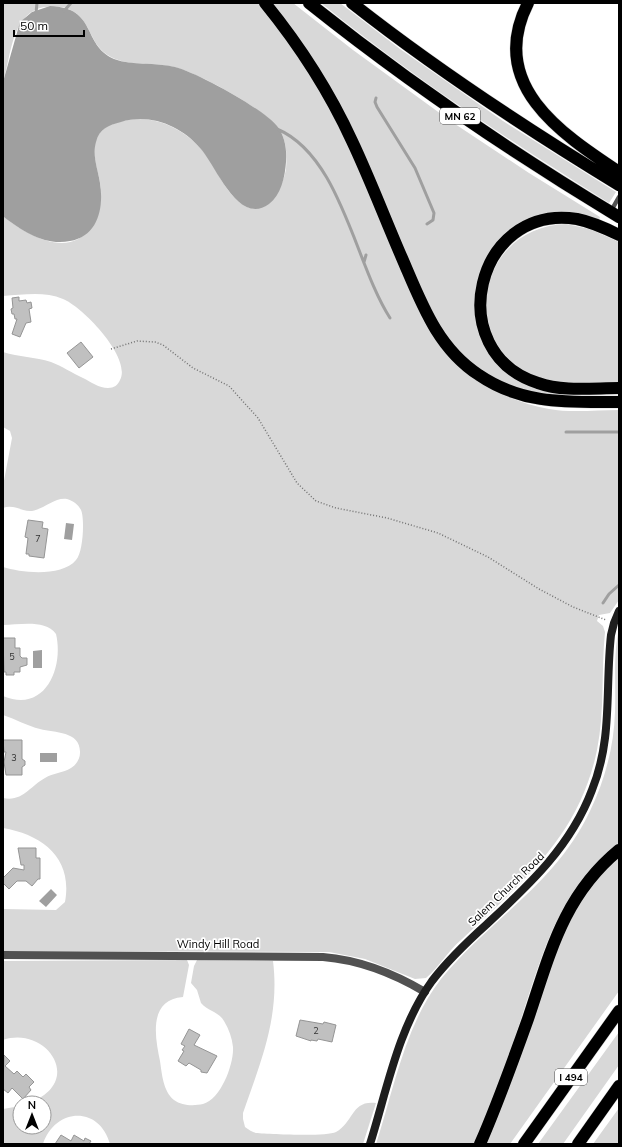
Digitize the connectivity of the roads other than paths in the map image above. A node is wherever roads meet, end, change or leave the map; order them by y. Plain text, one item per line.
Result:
1 (265, 3) edge
2 (309, 3) edge
3 (352, 3) edge
4 (528, 3) edge
5 (619, 172) edge
6 (619, 185) edge
7 (619, 196) edge
8 (614, 215) edge
9 (619, 235) edge
10 (619, 388) edge
11 (619, 402) edge
12 (619, 611) edge
13 (619, 850) edge
14 (3, 956) edge
15 (425, 992) junction
16 (619, 1011) edge
17 (619, 1086) edge
18 (619, 1090) edge
19 (607, 1103) junction
20 (370, 1144) edge
21 (480, 1144) edge
22 (524, 1144) edge
23 (578, 1144) edge

1 - 11 highway
2 - 8 highway, MN 62
3 - 6 highway, MN 62
4 - 5 highway
7 - 8 lane
9 - 10 highway
12 - 15 street, Salem Church Road
13 - 21 highway
14 - 15 street, Windy Hill Road
15 - 20 street, Salem Church Road
16 - 22 highway, I 494
17 - 19 highway
18 - 19 highway
19 - 23 highway

